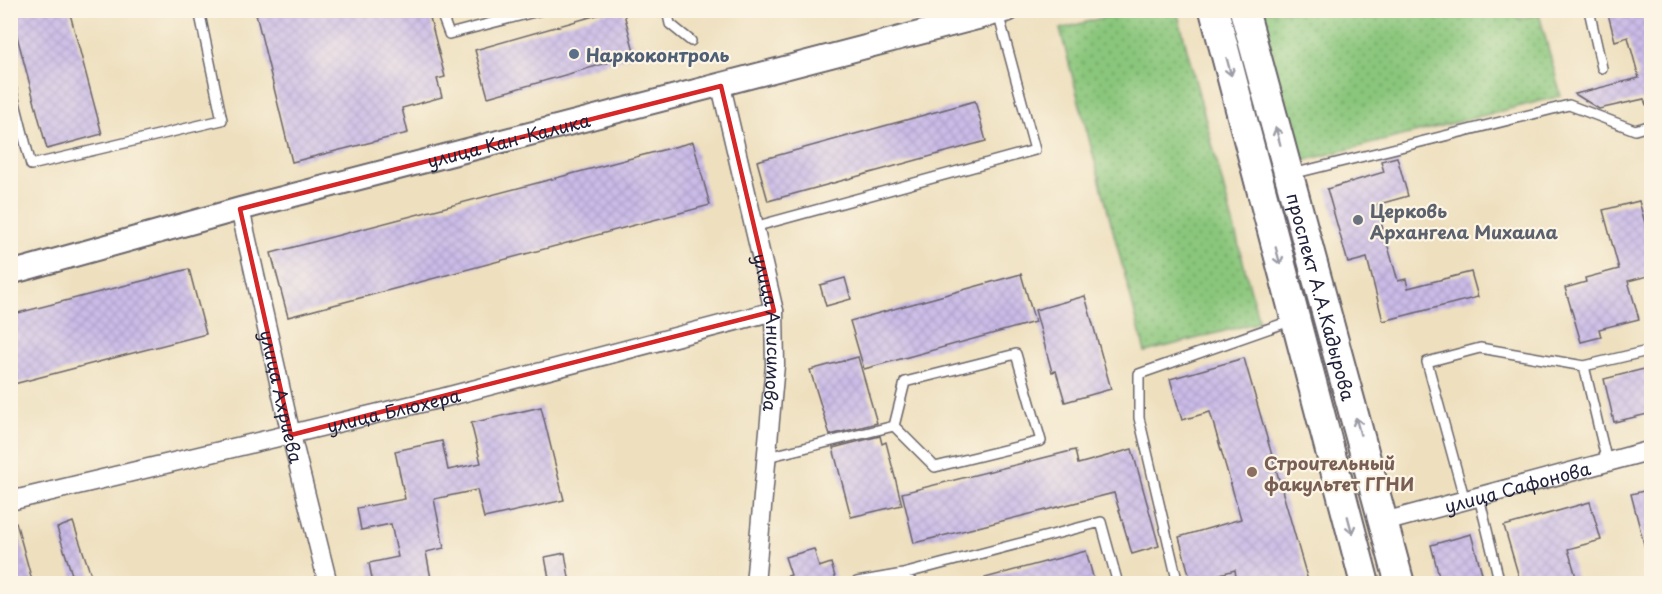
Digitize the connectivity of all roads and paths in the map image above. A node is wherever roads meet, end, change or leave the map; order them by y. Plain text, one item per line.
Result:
1 (198, 10) edge
2 (440, 10) edge
3 (542, 10) edge
4 (667, 10) edge
5 (1214, 10) edge
6 (1244, 10) edge
7 (1589, 10) edge
8 (1003, 12) edge
9 (691, 41) dead end
10 (1602, 68) dead end
11 (10, 83) edge
12 (721, 86) junction
13 (1652, 125) edge
14 (1289, 175) junction
15 (240, 209) junction
16 (754, 227) junction
17 (10, 273) edge
18 (774, 311) junction
19 (1295, 319) junction
20 (1652, 350) edge
21 (1584, 366) junction
22 (894, 426) junction
23 (291, 435) junction
24 (1652, 450) edge
25 (767, 457) junction
26 (1607, 462) junction
27 (1472, 499) junction
28 (10, 501) edge
29 (1384, 522) junction
30 (903, 574) junction
31 (857, 582) edge
32 (328, 584) edge
33 (755, 584) edge
34 (914, 584) edge
35 (1118, 584) edge
36 (1178, 584) edge
37 (1365, 584) edge
38 (1400, 584) edge
39 (1500, 584) edge

1 - 11 lane
2 - 3 lane
4 - 9 lane
5 -> 19 main road, проспект А.А.Кадырова
14 -> 6 main road, проспект А.А.Кадырова
7 - 10 lane
8 - 12 street, улица Кан-Калика
8 - 16 lane
12 - 15 street, улица Кан-Калика
12 - 16 street, улица Анисимова
13 - 14 lane
29 -> 14 main road, проспект А.А.Кадырова
15 - 17 street, улица Кан-Калика
15 - 23 street, улица Ахриева
16 - 18 street, улица Анисимова
18 - 23 street, улица Блюхера
18 - 25 street, улица Анисимова
19 - 36 lane
19 -> 37 main road, проспект А.А.Кадырова
20 - 21 lane
21 - 26 lane
21 - 27 lane
22 - 22 lane
22 - 25 lane
23 - 28 street, улица Блюхера
23 - 32 street, улица Ахриева
24 - 26 street, улица Сафонова
25 - 33 street, улица Анисимова
26 - 27 street, улица Сафонова
27 - 29 street, улица Сафонова
27 - 39 lane
29 - 38 main road, проспект А.А.Кадырова
30 - 31 lane
30 - 34 lane
30 - 35 lane

